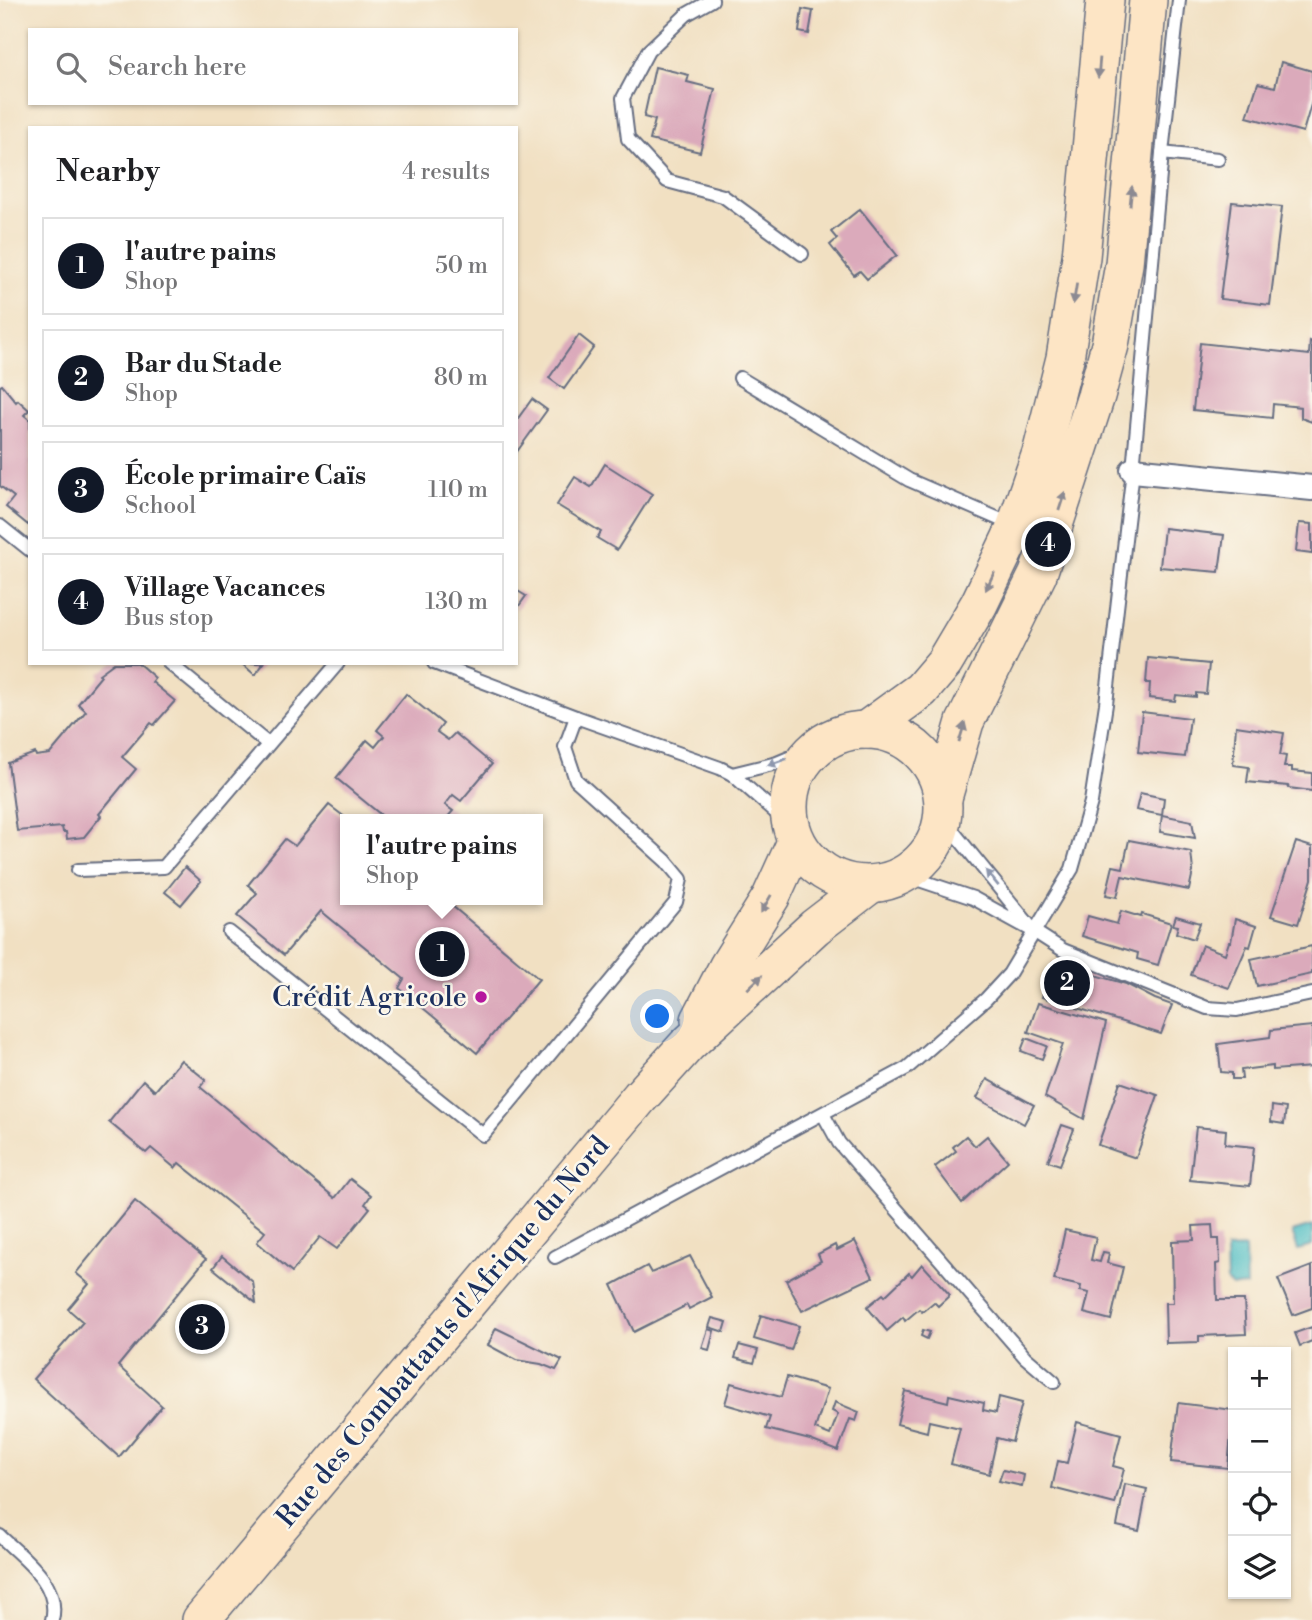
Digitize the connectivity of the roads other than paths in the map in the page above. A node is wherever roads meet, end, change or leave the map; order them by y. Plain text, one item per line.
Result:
1 (712, 0) edge
2 (1105, 0) edge
3 (1148, 0) edge
4 (1179, 0) edge
5 (1162, 153) junction
6 (1218, 159) dead end
7 (802, 254) dead end
8 (740, 377) dead end
9 (1133, 470) junction
10 (1312, 488) edge
11 (0, 526) edge
12 (1017, 536) junction
13 (28, 548) edge
14 (171, 665) edge
15 (336, 665) edge
16 (439, 665) edge
17 (576, 717) junction
18 (866, 730) junction
19 (268, 744) junction
20 (820, 745) junction
21 (732, 774) junction
22 (943, 808) junction
23 (794, 835) junction
24 (78, 870) dead end
25 (904, 875) junction
26 (867, 887) junction
27 (229, 932) dead end
28 (1035, 932) junction
29 (1312, 994) edge
30 (687, 1045) junction
31 (823, 1114) junction
32 (555, 1257) dead end
33 (1054, 1382) dead end
34 (0, 1536) edge
35 (52, 1620) edge
36 (201, 1620) edge

1 - 7 lane
2 -> 12 main road
22 -> 3 main road
4 - 5 lane
5 - 6 lane
5 - 9 lane
8 - 12 lane
9 - 10 street
9 - 28 lane
11 - 13 lane
12 -> 18 main road
14 - 19 lane
15 - 19 lane
16 - 17 lane
17 - 21 lane
17 - 27 lane
18 - 20 main road
18 - 22 main road
19 - 24 lane
20 -> 21 lane
20 - 23 main road
21 - 23 lane
22 - 25 main road
28 -> 22 lane
23 - 26 main road
23 -> 30 main road, Rue des Combattants d'Afrique du Nord
25 - 26 main road
25 - 28 lane
30 -> 26 main road, Rue des Combattants d'Afrique du Nord
28 - 29 lane
28 - 31 lane
30 - 36 main road, Rue des Combattants d'Afrique du Nord
31 - 32 lane
31 - 33 lane
34 - 35 lane

